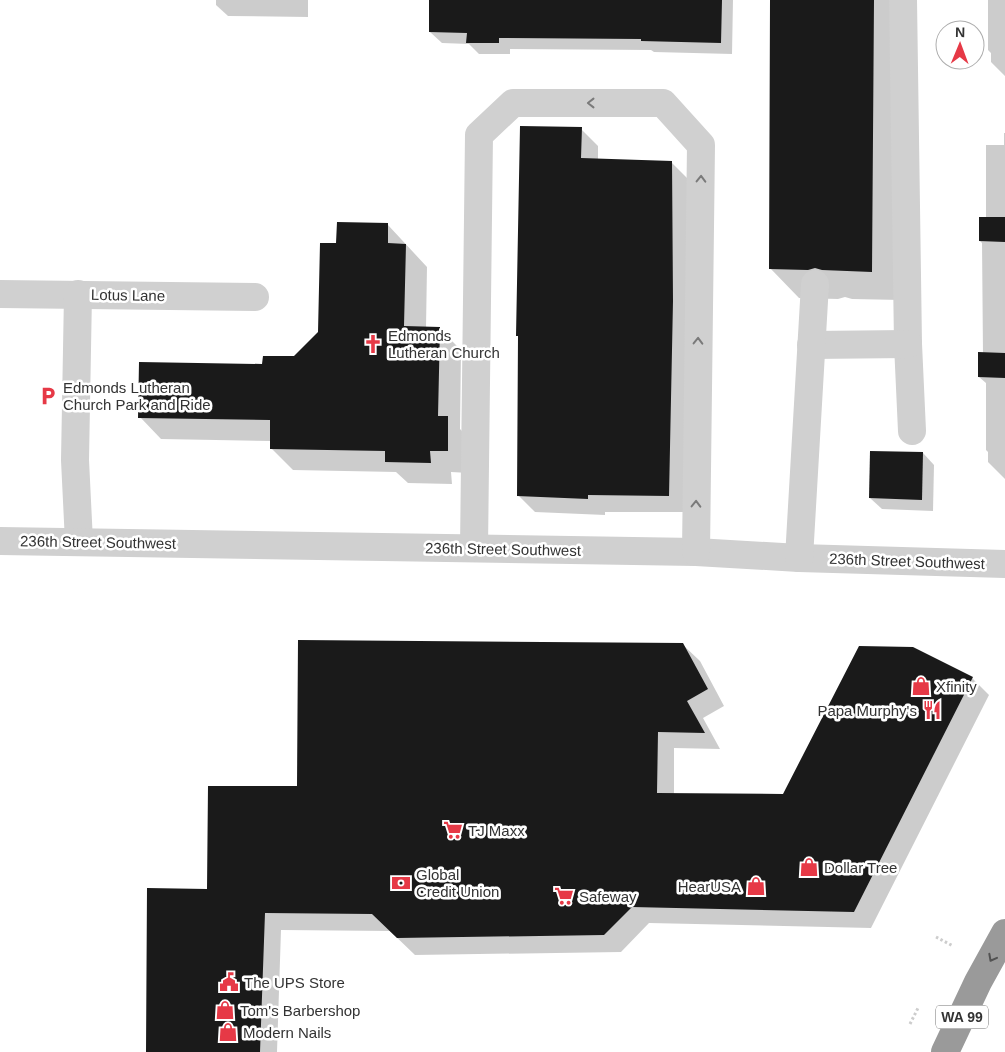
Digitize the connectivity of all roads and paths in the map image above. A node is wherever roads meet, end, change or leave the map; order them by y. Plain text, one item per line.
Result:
1 (903, 0) edge
2 (815, 284) dead end
3 (0, 294) edge
4 (78, 294) junction
5 (255, 297) dead end
6 (908, 344) junction
7 (811, 345) junction
8 (912, 431) dead end
9 (0, 541) edge
10 (79, 542) junction
11 (474, 548) junction
12 (696, 552) junction
13 (799, 558) junction
14 (1005, 564) edge
15 (1005, 933) edge
16 (936, 937) dead end
17 (953, 946) dead end
18 (918, 1008) dead end
19 (910, 1024) dead end
20 (945, 1052) edge

1 - 6 street
2 - 7 street
3 - 4 street, Lotus Lane
4 - 5 street, Lotus Lane
4 - 10 street
6 - 7 street
6 - 8 street
7 - 13 street
9 - 10 street, 236th Street Southwest
10 - 11 street, 236th Street Southwest
11 - 12 street, 236th Street Southwest
12 -> 11 street
12 - 13 street, 236th Street Southwest
13 - 14 street, 236th Street Southwest
15 -> 20 highway, WA 99
16 - 17 path
18 - 19 path

